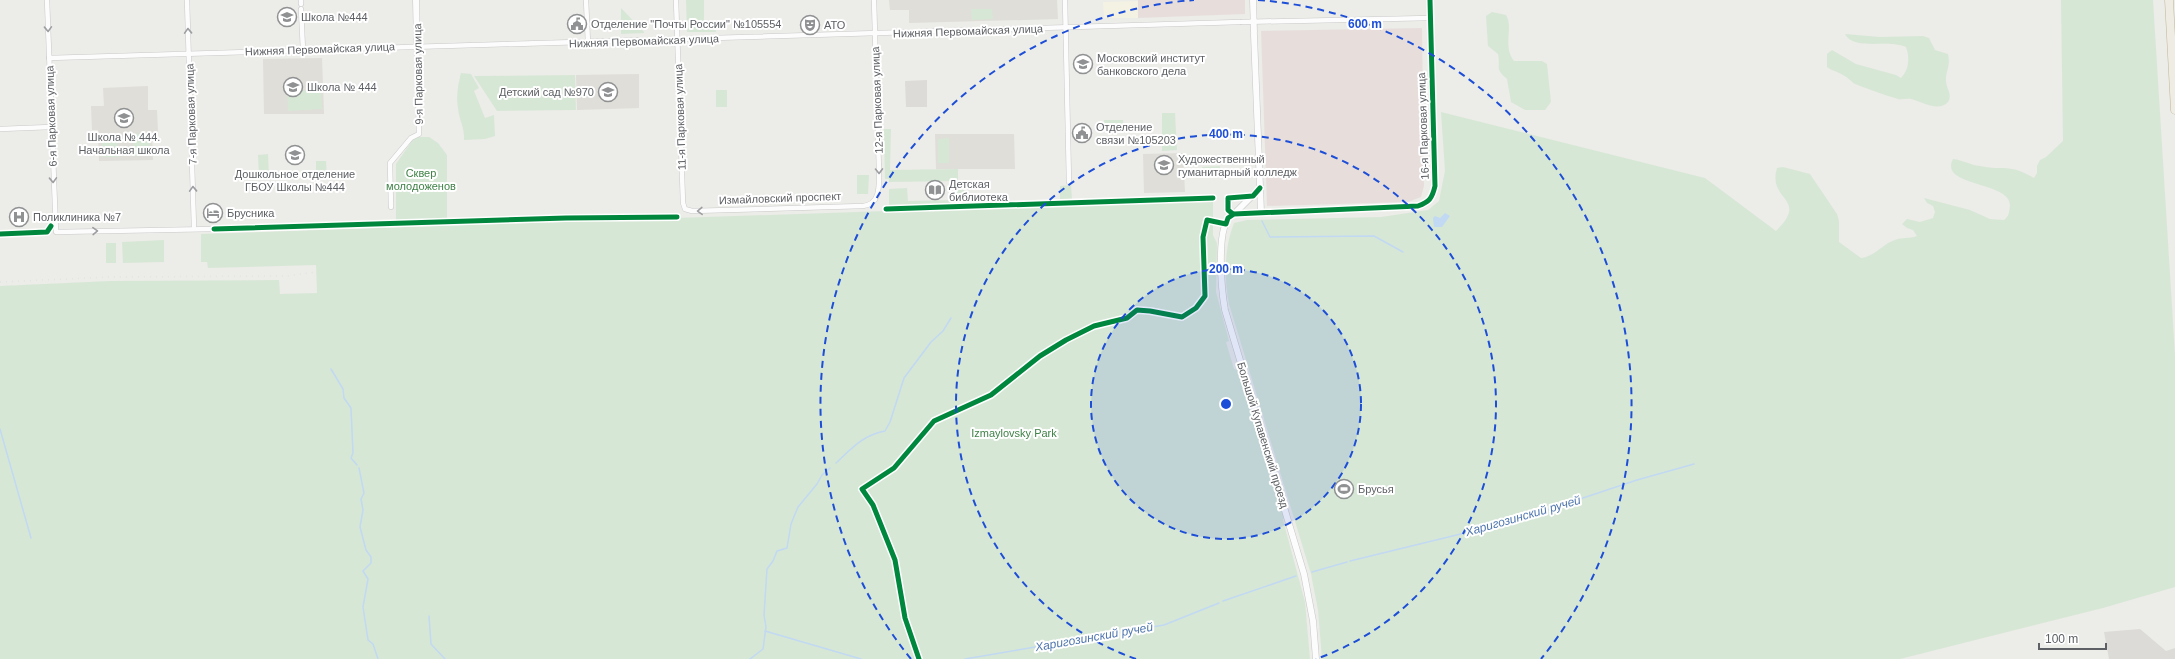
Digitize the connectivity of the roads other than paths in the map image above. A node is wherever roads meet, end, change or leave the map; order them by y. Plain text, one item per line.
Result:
1 (47, 0) edge
2 (187, 0) edge
3 (416, 0) edge
4 (586, 0) edge
5 (676, 0) edge
6 (874, 0) edge
7 (1064, 0) edge
8 (1253, 0) edge
9 (1430, 0) edge
10 (2169, 0) edge
11 (301, 4) edge
12 (1430, 18) junction
13 (1253, 22) junction
14 (1065, 28) junction
15 (874, 34) junction
16 (678, 41) junction
17 (588, 43) junction
18 (417, 46) junction
19 (303, 50) junction
20 (189, 54) junction
21 (49, 58) junction
22 (2175, 110) edge
23 (51, 127) junction
24 (0, 129) edge
25 (1069, 182) dead end
26 (1260, 188) junction
27 (875, 200) joint
28 (391, 207) dead end
29 (685, 209) joint
30 (1261, 212) junction
31 (1234, 214) junction
32 (194, 228) junction
33 (214, 229) dead end
34 (1316, 659) edge

1 -> 21 street, 6-я Парковая улица
20 -> 2 street, 7-я Парковая улица
3 - 18 main road, 9-я Парковая улица
4 - 17 street
5 - 16 street, 11-я Парковая улица
6 - 15 street, 12-я Парковая улица
7 - 14 street
8 - 13 main road
9 - 12 main road, 16-я Парковая улица
10 - 22 highway
11 - 19 street
12 - 13 street, Нижняя Первомайская улица
12 - 30 main road, 16-я Парковая улица
13 - 14 street, Нижняя Первомайская улица
13 - 26 main road
14 - 15 street, Нижняя Первомайская улица
14 - 25 street
15 - 16 street, Нижняя Первомайская улица
15 -> 27 street, 12-я Парковая улица
16 - 17 street, Нижняя Первомайская улица
16 - 29 street, 11-я Парковая улица
17 - 18 street, Нижняя Первомайская улица
18 - 19 street, Нижняя Первомайская улица
18 - 28 street, 9-я Парковая улица
19 - 20 street, Нижняя Первомайская улица
20 - 21 street, Нижняя Первомайская улица
32 -> 20 street, 7-я Парковая улица
21 - 23 street, 6-я Парковая улица
23 - 24 street
23 -> 32 street, 6-я Парковая улица
26 - 30 main road
26 - 31 main road, Большой Купавенский проезд
27 -> 29 street, Измайловский проспект
30 - 31 main road
31 - 34 main road, Большой Купавенский проезд
32 - 33 street

